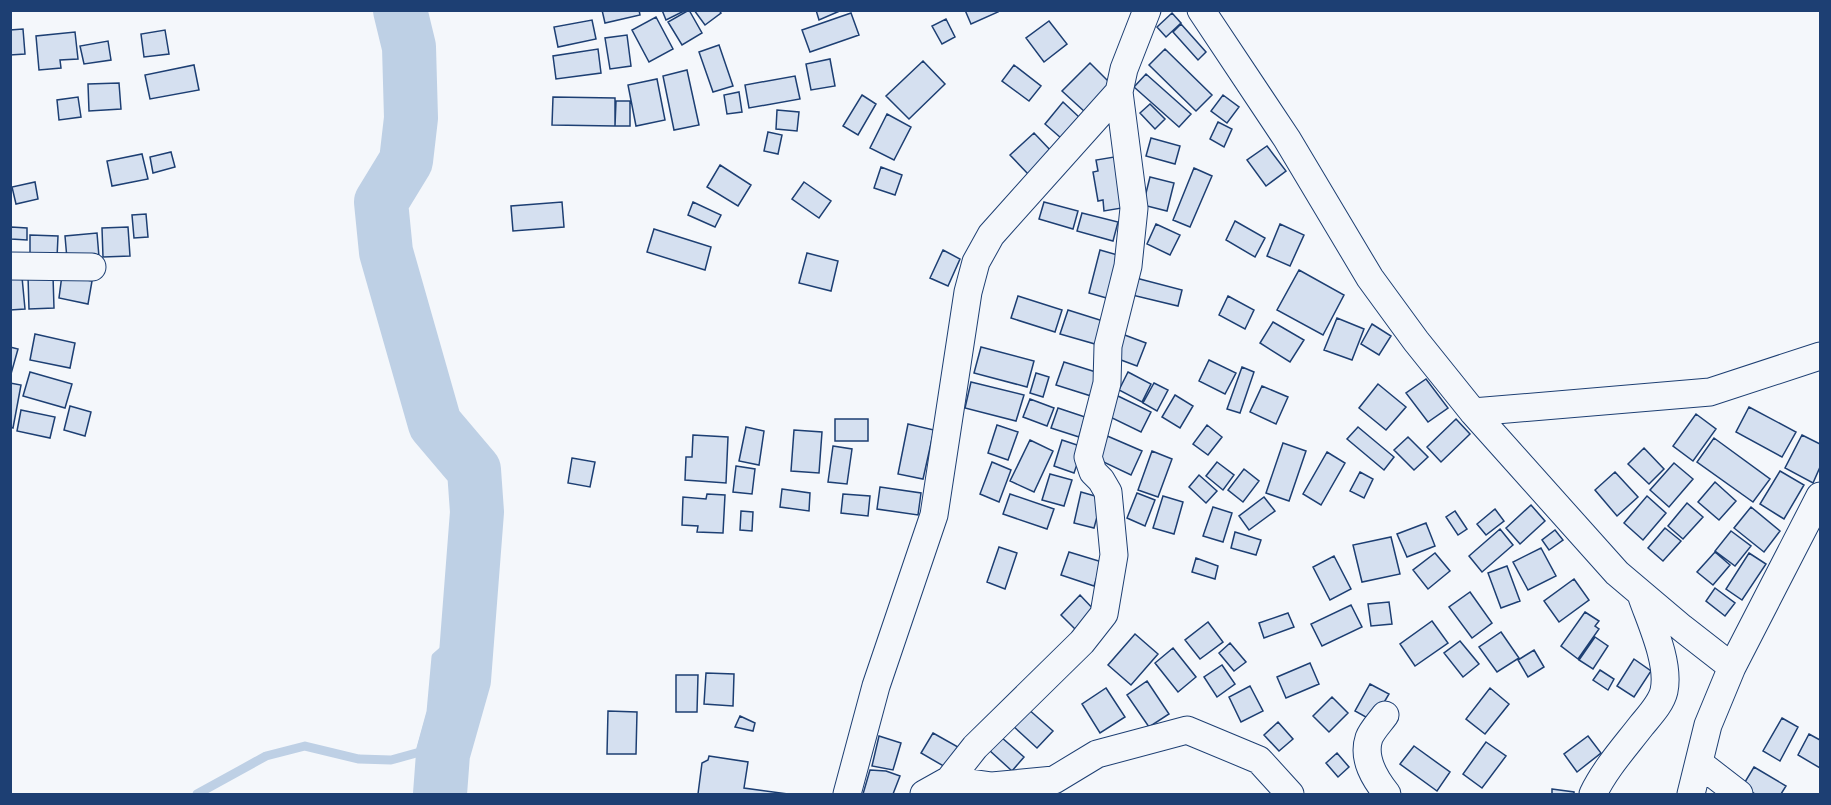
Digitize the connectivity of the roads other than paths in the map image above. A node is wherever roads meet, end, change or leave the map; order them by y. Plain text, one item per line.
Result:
1 (1147, 10) edge
2 (1201, 10) edge
3 (1119, 92) junction
4 (10, 266) edge
5 (92, 267) dead end
6 (1821, 356) edge
7 (1473, 412) junction
8 (1821, 496) edge
9 (1641, 595) junction
10 (1732, 667) junction
11 (1385, 715) dead end
12 (1699, 763) junction
13 (949, 780) junction
14 (1376, 789) edge
15 (847, 795) edge
16 (924, 795) edge
17 (1290, 795) edge
18 (1593, 795) edge
19 (1692, 795) edge
20 (1739, 795) edge

1 - 3 street
2 - 7 street
3 - 13 street
3 - 15 street
4 - 5 street
6 - 7 street
7 - 9 street
8 - 10 street
9 - 10 street
9 - 18 street
10 - 12 street
11 - 14 street
12 - 19 street
12 - 20 street
13 - 16 street
13 - 17 street

